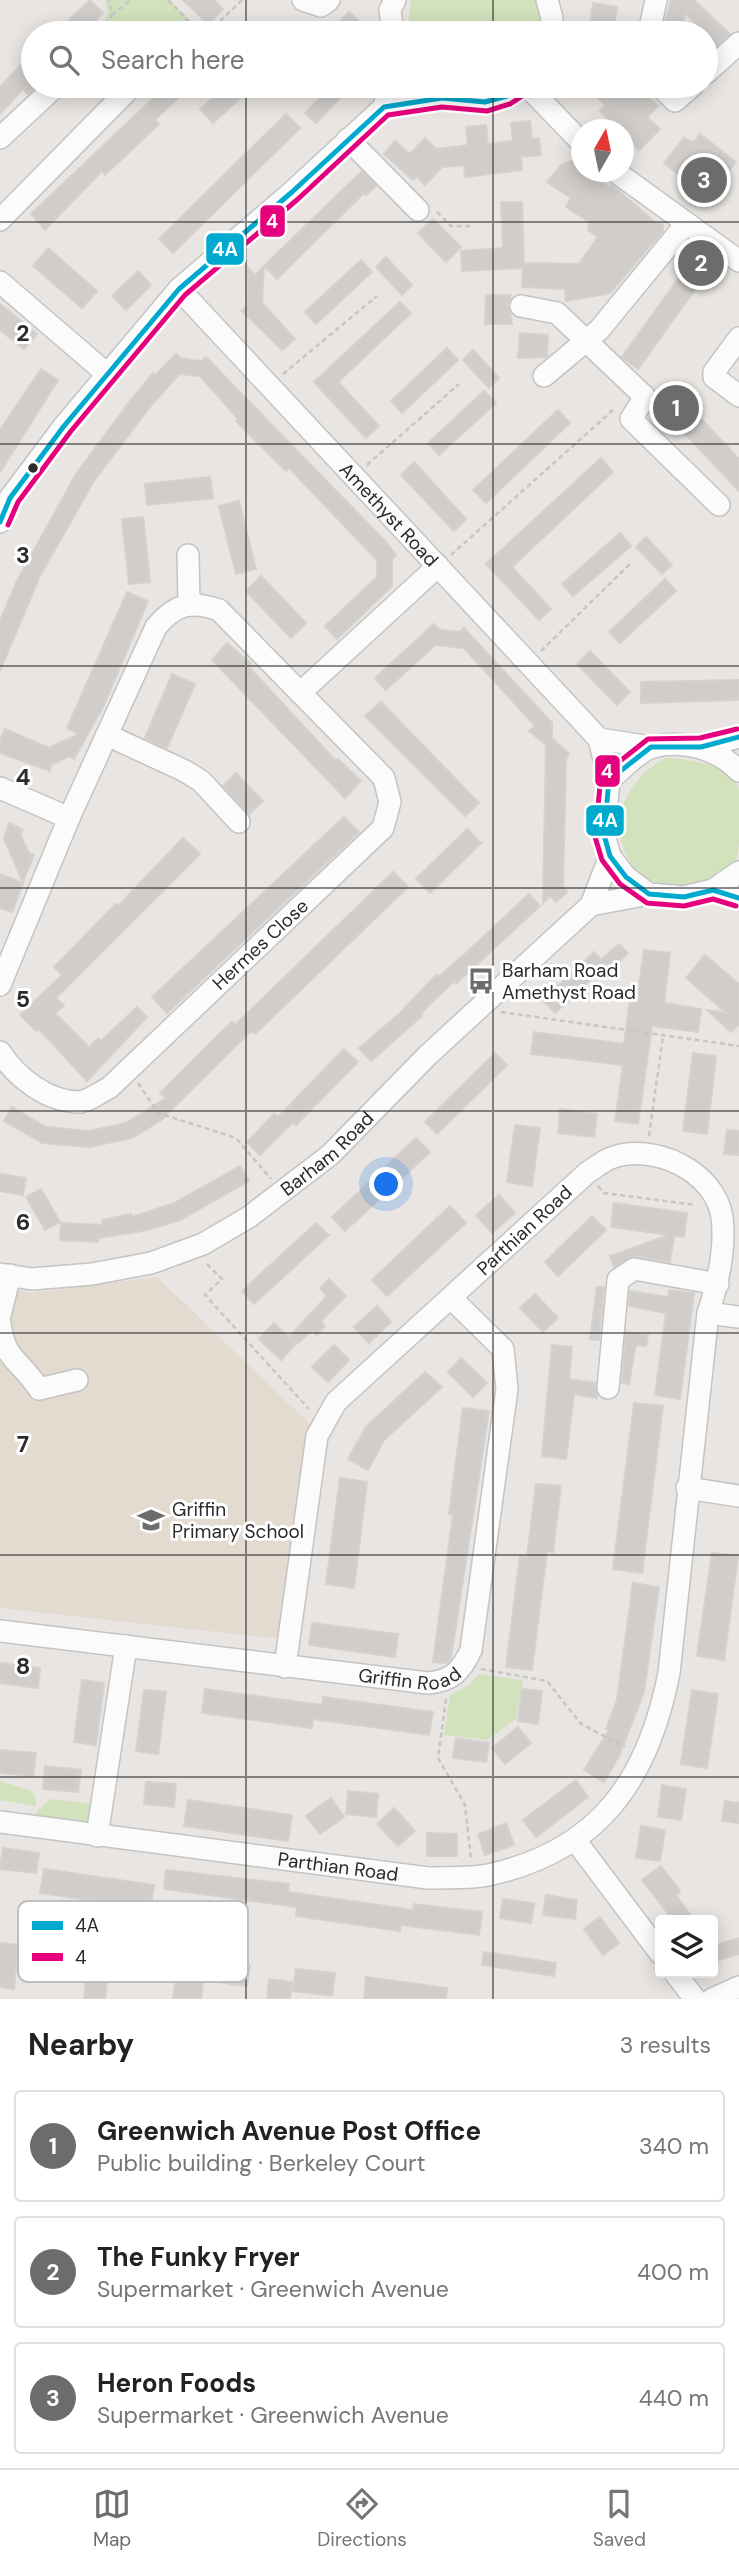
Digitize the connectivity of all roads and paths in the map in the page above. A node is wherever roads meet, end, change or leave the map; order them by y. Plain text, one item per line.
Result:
1 (109, 0) edge
2 (130, 0) edge
3 (168, 0) edge
4 (242, 0) edge
5 (303, 0) edge
6 (329, 0) edge
7 (547, 0) edge
8 (656, 0) edge
9 (391, 3) edge
10 (112, 15) junction
11 (109, 21) edge
12 (188, 21) edge
13 (220, 21) edge
14 (392, 21) edge
15 (552, 21) edge
16 (652, 21) edge
17 (739, 43) edge
18 (718, 62) edge
19 (43, 98) edge
20 (121, 98) edge
21 (386, 98) edge
22 (442, 98) joint
23 (500, 98) edge
24 (536, 98) edge
25 (384, 107) junction
26 (571, 132) edge
27 (0, 138) edge
28 (348, 139) junction
29 (629, 182) edge
30 (418, 209) joint
31 (0, 220) edge
32 (686, 225) junction
33 (473, 226) dead end
34 (739, 261) edge
35 (0, 282) edge
36 (178, 289) junction
37 (377, 296) dead end
38 (521, 306) dead end
39 (739, 338) edge
40 (586, 340) junction
41 (107, 374) junction
42 (544, 376) dead end
43 (270, 384) junction
44 (459, 384) dead end
45 (637, 389) junction
46 (739, 396) edge
47 (355, 475) junction
48 (719, 505) dead end
49 (0, 522) edge
50 (188, 555) dead end
51 (631, 562) dead end
52 (438, 566) junction
53 (189, 603) junction
54 (528, 663) junction
55 (300, 693) junction
56 (107, 735) junction
57 (739, 737) edge
58 (599, 739) junction
59 (651, 747) junction
60 (701, 747) junction
61 (739, 771) edge
62 (609, 780) junction
63 (0, 788) edge
64 (69, 818) junction
65 (239, 822) dead end
66 (610, 856) junction
67 (739, 872) edge
68 (713, 890) junction
69 (649, 894) junction
70 (739, 898) edge
71 (591, 905) junction
72 (0, 985) edge
73 (487, 1002) junction
74 (663, 1036) junction
75 (739, 1046) edge
76 (0, 1052) edge
77 (128, 1069) junction
78 (646, 1154) junction
79 (588, 1172) junction
80 (281, 1192) junction
81 (711, 1194) junction
82 (194, 1247) junction
83 (5, 1274) edge
84 (718, 1284) junction
85 (451, 1298) junction
86 (708, 1313) junction
87 (0, 1315) edge
88 (739, 1317) edge
89 (0, 1323) edge
90 (77, 1380) dead end
91 (608, 1388) dead end
92 (326, 1420) junction
93 (687, 1488) junction
94 (739, 1496) edge
95 (0, 1631) edge
96 (126, 1646) junction
97 (465, 1663) junction
98 (285, 1667) junction
99 (438, 1682) junction
100 (647, 1753) junction
101 (0, 1822) edge
102 (97, 1836) junction
103 (575, 1840) junction
104 (474, 1877) junction
105 (655, 1946) edge
106 (679, 1978) edge
107 (739, 1987) edge
108 (695, 1999) edge
109 (712, 1999) edge

1 - 10 path
2 - 10 path
3 - 12 path
4 - 13 path
5 - 6 street
7 - 15 street
8 - 16 street
9 - 14 street
10 - 11 path
17 - 18 street
19 - 27 street
20 - 31 street
21 - 25 street
22 - 23 street
22 - 25 street
24 - 26 street
25 - 28 street
28 - 30 street
28 - 36 street
29 - 32 street
30 - 33 path
32 - 34 street
32 - 40 street
35 - 41 street
36 - 41 street
36 - 43 street, Amethyst Road
37 - 43 path
38 - 40 street
39 - 46 street
40 - 42 street
40 - 45 street
41 - 49 street
43 - 47 street, Amethyst Road
44 - 47 path
45 - 48 street
45 - 52 path
47 - 52 street, Amethyst Road
50 - 53 street
51 - 54 path
52 - 54 street, Amethyst Road
52 - 55 street
53 - 55 street, Hermes Close
53 - 56 street
54 - 58 street, Amethyst Road
55 - 77 street, Hermes Close
56 - 64 street
56 - 65 street
57 - 60 street
58 - 59 street
58 - 62 street, Amethyst Road
59 - 60 street
59 - 62 street
60 - 61 street
62 - 66 street, Amethyst Road
63 - 64 street
64 - 72 street
66 - 69 street
66 - 71 street, Barham Road
67 - 68 street
68 - 69 street
68 - 70 street
69 - 71 street
71 - 73 street, Barham Road
73 - 74 path
73 - 80 street, Barham Road
74 - 75 path
74 - 78 path
76 - 77 street, Hermes Close
77 - 80 path
78 - 79 street, Parthian Road
78 - 81 street, Parthian Road
79 - 81 path
79 - 85 street, Parthian Road
80 - 82 street, Barham Road
81 - 84 street, Parthian Road
82 - 83 street, Barham Road
82 - 92 path
83 - 87 street
84 - 86 street, Parthian Road
84 - 91 street
85 - 92 street, Parthian Road
85 - 97 street, Griffin Road
86 - 88 street
86 - 93 street, Parthian Road
89 - 90 street
92 - 98 street, Parthian Road
93 - 94 street
93 - 100 street, Parthian Road
95 - 96 street, Griffin Road
96 - 98 street, Griffin Road
96 - 102 street
97 - 99 street, Griffin Road
97 - 100 path
98 - 99 street, Griffin Road
99 - 104 path
100 - 103 street, Parthian Road
101 - 102 street, Parthian Road
102 - 104 street, Parthian Road
103 - 104 street, Parthian Road
103 - 105 street
106 - 108 street
107 - 109 street

